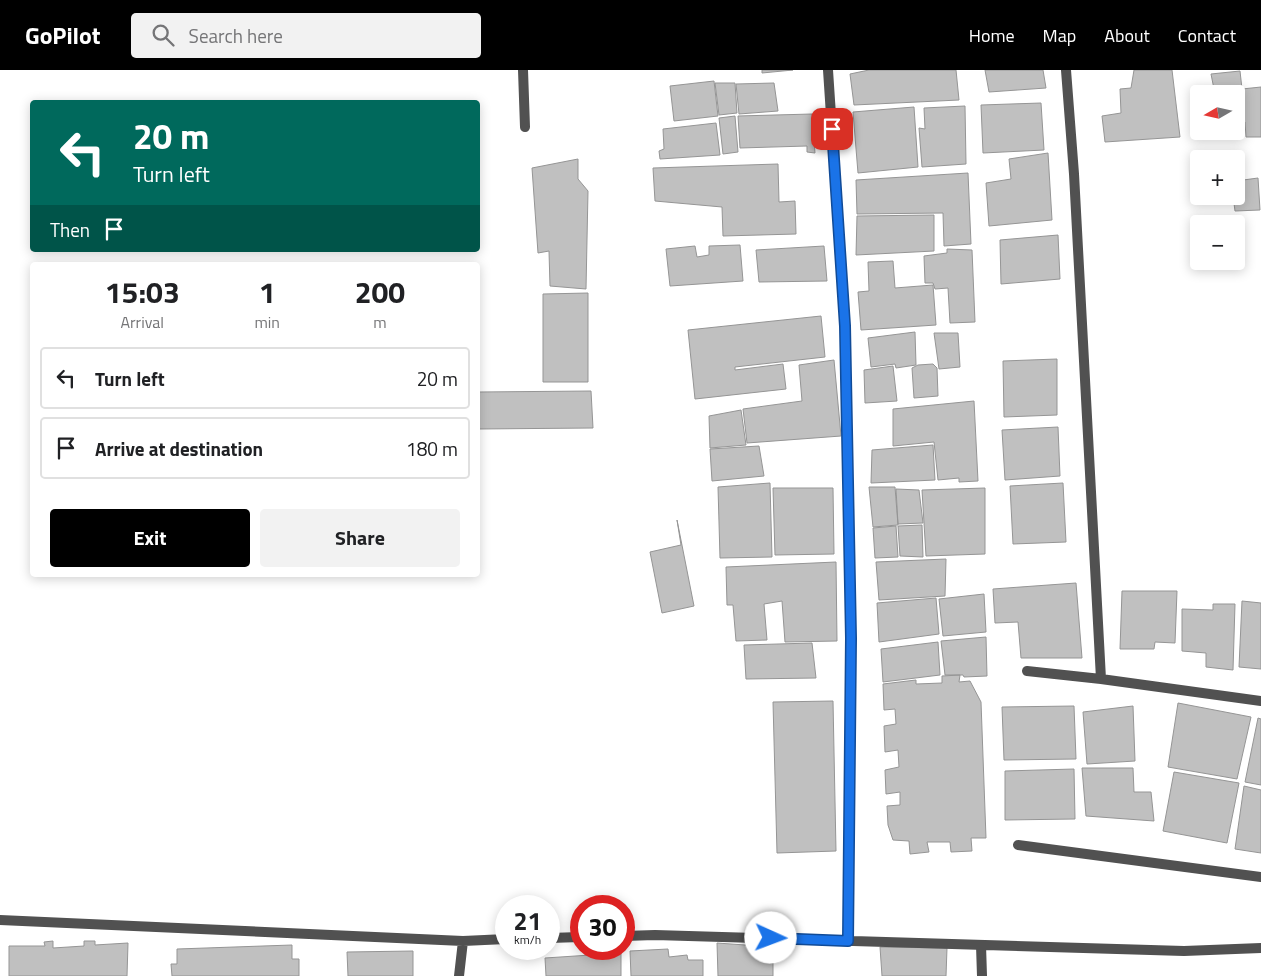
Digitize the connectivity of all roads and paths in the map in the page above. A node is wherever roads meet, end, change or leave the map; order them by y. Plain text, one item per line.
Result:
1 (523, 70) edge
2 (828, 70) edge
3 (1066, 70) edge
4 (525, 127) dead end
5 (1027, 672) dead end
6 (1101, 679) junction
7 (1261, 702) edge
8 (1018, 845) dead end
9 (1261, 877) edge
10 (0, 920) edge
11 (635, 936) edge
12 (495, 940) edge
13 (463, 941) junction
14 (848, 941) junction
15 (981, 945) junction
16 (1261, 948) edge
17 (459, 976) edge
18 (982, 976) edge

1 - 4 street
2 - 14 street
3 - 6 street
5 - 6 street
6 - 7 street
8 - 9 street
10 - 13 street
11 - 14 street
12 - 13 street
13 - 17 street
14 - 15 street
15 - 16 street
15 - 18 street

